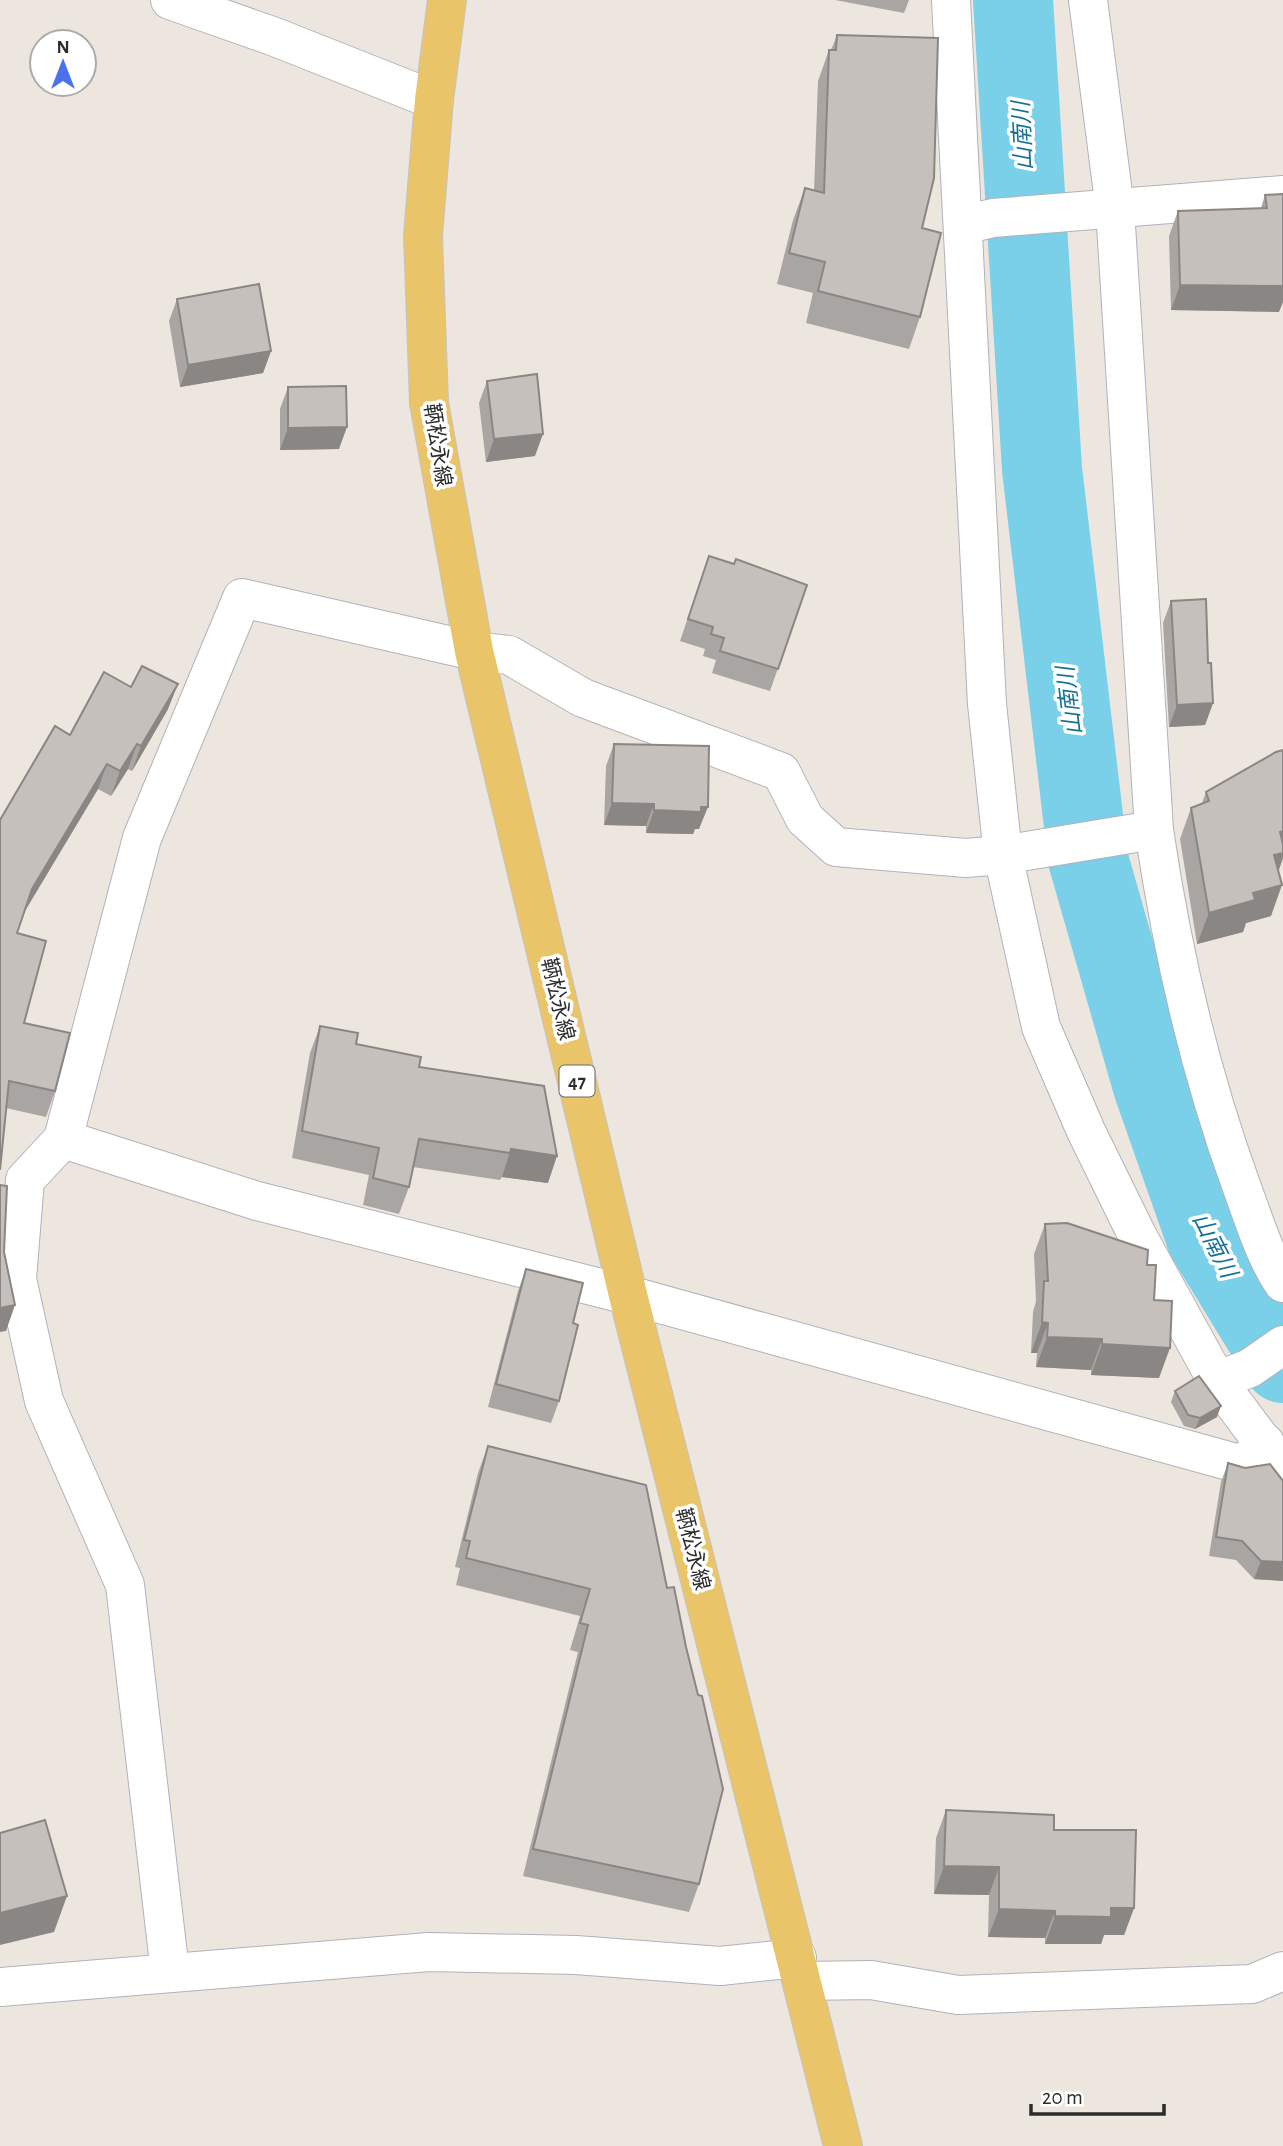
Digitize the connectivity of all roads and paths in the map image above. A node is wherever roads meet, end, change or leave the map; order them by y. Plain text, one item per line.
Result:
1 (170, 0) edge
2 (447, 0) edge
3 (951, 0) edge
4 (1088, 0) edge
5 (434, 100) junction
6 (1283, 195) edge
7 (1102, 211) junction
8 (978, 221) junction
9 (474, 651) junction
10 (1144, 831) junction
11 (1018, 852) junction
12 (63, 1139) junction
13 (1283, 1283) edge
14 (628, 1295) junction
15 (1283, 1345) edge
16 (1233, 1375) junction
17 (1274, 1456) edge
18 (800, 1969) junction
19 (1283, 1971) edge
20 (170, 1972) junction
21 (0, 1987) edge
22 (843, 2146) edge

1 - 5 street
2 - 5 main road, 鞆松永線 / 47
3 - 8 street
4 - 7 street
5 - 9 main road, 鞆松永線 / 47
6 - 7 street
7 - 8 street
7 - 10 street
8 - 11 street
9 - 11 street
9 - 12 street
9 - 14 main road, 鞆松永線 / 47
10 - 11 street
10 - 13 street
11 - 16 street
12 - 14 street
12 - 20 street
14 - 17 street
14 - 18 main road, 鞆松永線 / 47
15 - 16 street
16 - 17 street
18 - 19 street
18 - 20 street
18 - 22 main road, 鞆松永線 / 47
20 - 21 street

